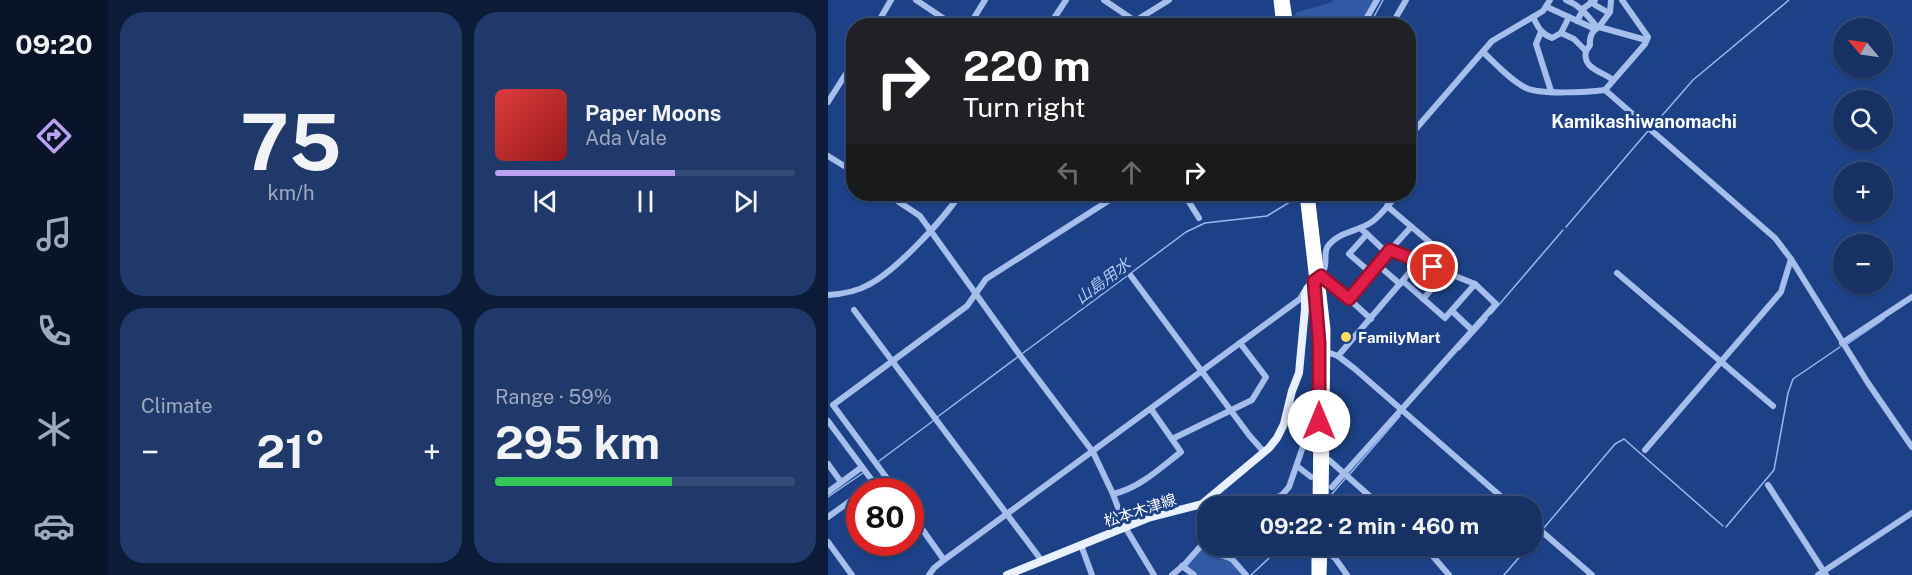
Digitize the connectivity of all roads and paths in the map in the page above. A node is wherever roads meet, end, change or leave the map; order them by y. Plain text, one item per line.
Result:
1 (891, 0) edge
2 (916, 0) edge
3 (985, 0) edge
4 (1066, 0) edge
5 (1104, 0) edge
6 (1169, 0) edge
7 (1278, 0) edge
8 (1286, 0) edge
9 (1377, 0) edge
10 (1406, 0) edge
11 (1566, 0) edge
12 (1611, 0) edge
13 (1622, 0) edge
14 (1593, 1) edge
15 (1549, 3) edge
16 (1583, 9) junction
17 (1609, 13) junction
18 (1533, 17) junction
19 (1569, 17) junction
20 (881, 18) edge
21 (943, 18) edge
22 (974, 18) edge
23 (1054, 18) edge
24 (1130, 18) edge
25 (1139, 18) edge
26 (1280, 18) edge
27 (1288, 18) edge
28 (1367, 18) edge
29 (1396, 18) edge
30 (1577, 21) junction
31 (1597, 28) junction
32 (1541, 32) junction
33 (1561, 33) junction
34 (1646, 40) junction
35 (1587, 51) junction
36 (1482, 52) junction
37 (846, 74) edge
38 (1613, 80) junction
39 (1605, 90) junction
40 (1551, 91) junction
41 (828, 102) edge
42 (1416, 129) edge
43 (828, 156) edge
44 (846, 167) edge
45 (898, 201) edge
46 (955, 201) edge
47 (1108, 201) edge
48 (1188, 201) edge
49 (1309, 201) edge
50 (1310, 201) edge
51 (1388, 201) edge
52 (1392, 201) edge
53 (1389, 204) junction
54 (1199, 218) dead end
55 (1411, 227) junction
56 (1360, 228) junction
57 (930, 231) junction
58 (1367, 234) junction
59 (1328, 246) junction
60 (1389, 251) junction
61 (1791, 260) junction
62 (1420, 261) junction
63 (1378, 265) junction
64 (1371, 273) junction
65 (1446, 273) junction
66 (1617, 273) dead end
67 (1131, 276) dead end
68 (1318, 278) junction
69 (1401, 282) junction
70 (1475, 284) junction
71 (1306, 289) junction
72 (975, 294) junction
73 (828, 295) edge
74 (1912, 297) edge
75 (1349, 299) junction
76 (1423, 299) junction
77 (1305, 309) junction
78 (854, 310) dead end
79 (1452, 311) junction
80 (1318, 316) junction
81 (1371, 319) junction
82 (1472, 330) junction
83 (1240, 343) junction
84 (1842, 343) junction
85 (1327, 352) junction
86 (1338, 356) junction
87 (893, 361) junction
88 (1722, 362) junction
89 (1202, 371) junction
90 (1773, 405) dead end
91 (1150, 409) junction
92 (1232, 410) junction
93 (1403, 411) junction
94 (828, 421) edge
95 (1319, 421) junction
96 (1172, 439) junction
97 (1912, 447) edge
98 (1645, 450) dead end
99 (1093, 452) junction
100 (1264, 452) junction
101 (1325, 460) junction
102 (828, 464) edge
103 (1297, 466) junction
104 (862, 467) junction
105 (1344, 474) junction
106 (1311, 477) dead end
107 (870, 478) edge
108 (887, 478) edge
109 (841, 482) junction
110 (1768, 485) dead end
111 (1332, 488) dead end
112 (828, 492) edge
113 (1113, 494) junction
114 (1212, 496) edge
115 (1280, 496) edge
116 (1317, 496) edge
117 (1324, 496) edge
118 (1369, 496) edge
119 (1501, 496) edge
120 (846, 504) edge
121 (1197, 505) edge
122 (1912, 513) edge
123 (1006, 515) junction
124 (828, 517) edge
125 (1125, 527) junction
126 (924, 531) edge
127 (1542, 532) edge
128 (828, 542) edge
129 (1081, 545) junction
130 (1197, 553) edge
131 (1224, 556) edge
132 (1319, 556) edge
133 (1321, 556) edge
134 (1332, 556) edge
135 (1433, 556) edge
136 (945, 560) junction
137 (1042, 561) junction
138 (1182, 566) junction
139 (1823, 574) edge
140 (852, 575) edge
141 (929, 575) edge
142 (1006, 575) edge
143 (1092, 575) edge
144 (1154, 575) edge
145 (1172, 575) edge
146 (1194, 575) edge
147 (1246, 575) edge
148 (1316, 575) edge
149 (1322, 575) edge
150 (1347, 575) edge
151 (1449, 575) edge
152 (1592, 575) edge

1 - 20 street
2 - 21 street
3 - 22 street
4 - 23 street
5 - 24 street
6 - 25 street
7 - 26 highway
8 - 27 highway
9 - 28 street
10 - 29 street
11 - 16 street
12 - 17 street
13 - 34 street
14 - 16 street
14 - 17 street
15 - 18 street
15 - 19 street
16 - 30 street
16 - 31 street
17 - 31 street
18 - 32 street
18 - 36 street
19 - 30 street
19 - 33 street
30 - 31 street
31 - 34 street
31 - 35 street
32 - 33 street
32 - 40 street
33 - 35 street
34 - 38 street
35 - 38 street
36 - 40 street
36 - 42 street
37 - 41 street
38 - 39 street
39 - 40 street
39 - 61 street
43 - 44 street
45 - 57 street
46 - 57 street
47 - 72 street
48 - 54 street
49 - 68 highway
50 - 59 street
51 - 53 street
52 - 53 street
53 - 55 street
53 - 56 street
55 - 60 street
55 - 62 street
56 - 58 street
56 - 59 street
57 - 72 street
57 - 73 street
58 - 60 street
58 - 64 street
59 - 68 street
60 - 62 street
60 - 63 street
61 - 84 street
61 - 88 street
62 - 65 street
62 - 69 street
63 - 64 street
63 - 69 street
64 - 75 street
65 - 70 street
65 - 76 street
66 - 88 street
67 - 89 street
68 - 71 main road
68 - 75 street
68 - 80 highway
68 - 85 highway
69 - 76 street
69 - 81 street
70 - 79 street
70 - 82 street
71 - 77 main road, 松本木津線
71 - 83 street
72 - 87 street
72 - 99 street
74 - 84 street
75 - 81 street
76 - 79 street
77 - 80 main road
77 - 100 main road, 松本木津線
78 - 87 street
79 - 82 street
80 - 95 highway
81 - 86 street
82 - 93 street
83 - 89 street
83 - 92 street
84 - 97 street
85 - 86 street
85 - 101 highway
86 - 93 street
87 - 108 street
87 - 123 street
88 - 90 street
88 - 98 street
89 - 91 street
89 - 92 street
91 - 96 street
91 - 99 street
92 - 96 street
92 - 100 street
93 - 105 street
93 - 119 street
94 - 104 street
95 - 103 street
95 - 116 highway
96 - 113 street
99 - 113 street
99 - 123 street
100 - 114 main road, 松本木津線
101 - 105 street
101 - 117 highway
102 - 109 street
103 - 106 street
103 - 115 street
104 - 107 street
104 - 109 street
105 - 111 street
105 - 118 street
109 - 112 street
110 - 139 street
113 - 125 street
120 - 124 street
121 - 125 main road, 松本木津線
122 - 139 street
123 - 136 street
123 - 137 street
125 - 129 main road, 松本木津線
125 - 144 street
126 - 136 street
127 - 152 street
128 - 140 street
129 - 137 main road, 松本木津線
129 - 143 street
130 - 138 street
131 - 147 street
132 - 148 highway
133 - 149 highway
134 - 150 street
135 - 151 street
136 - 141 street
137 - 142 main road, 松本木津線
138 - 145 street
138 - 146 street

